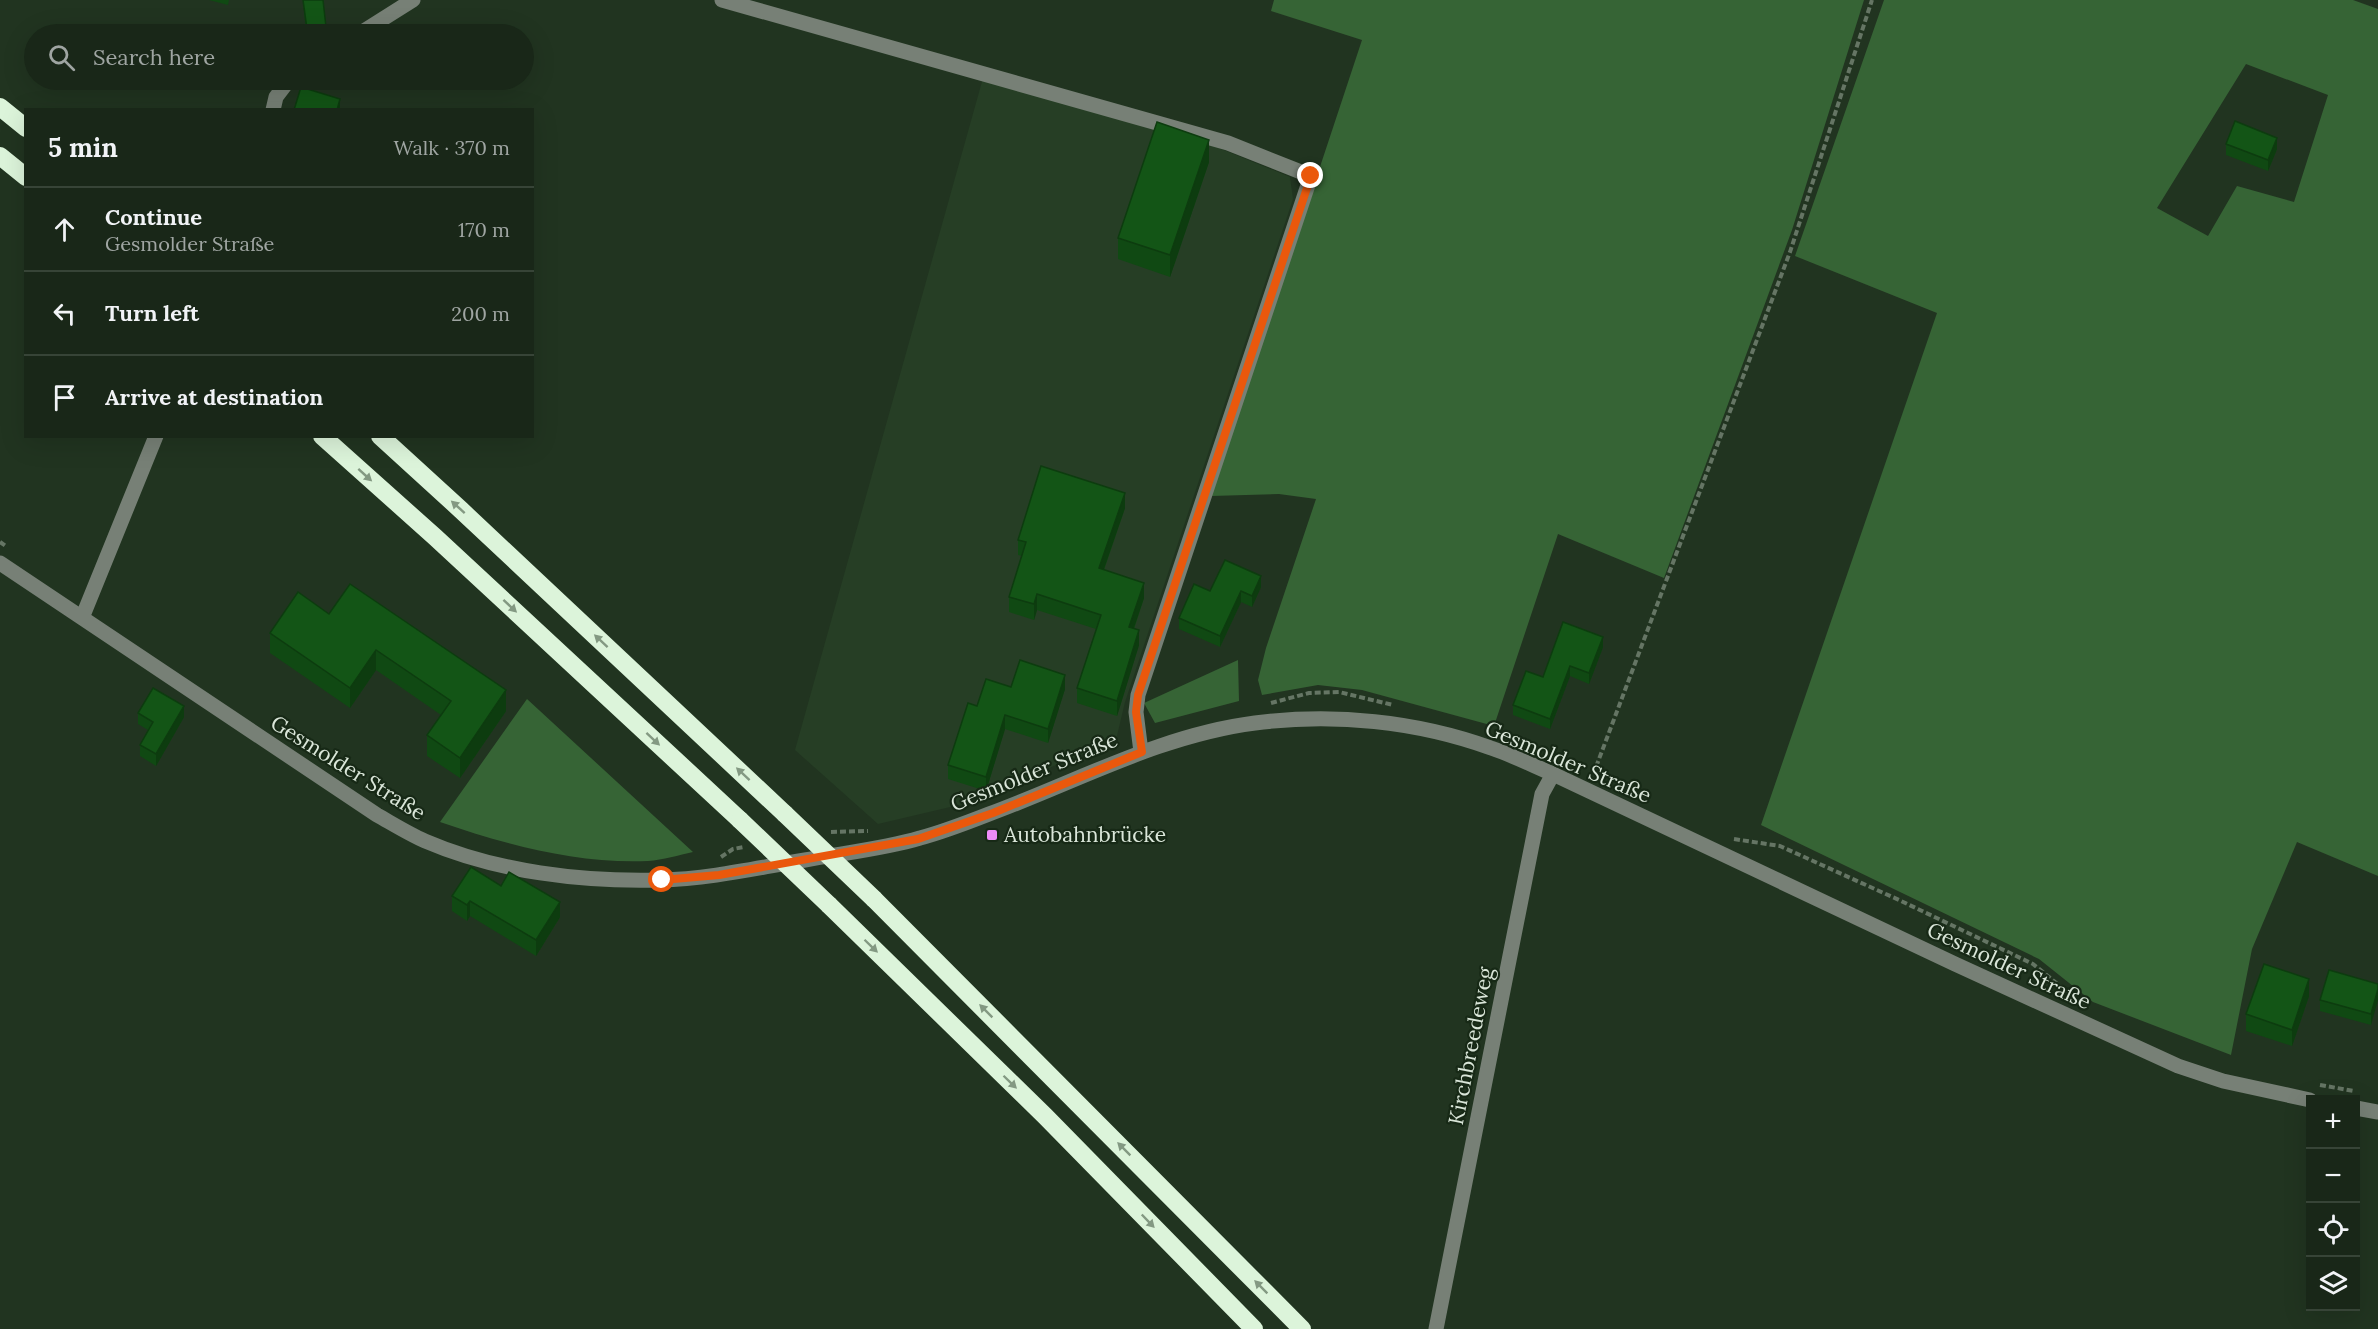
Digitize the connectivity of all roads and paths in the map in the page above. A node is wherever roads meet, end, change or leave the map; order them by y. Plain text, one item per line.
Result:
1 (413, 0) edge
2 (722, 0) edge
3 (1872, 0) edge
4 (375, 24) edge
5 (281, 90) edge
6 (0, 107) edge
7 (273, 108) edge
8 (24, 126) edge
9 (0, 156) edge
10 (24, 175) edge
11 (155, 438) edge
12 (324, 438) edge
13 (382, 438) edge
14 (0, 542) edge
15 (15, 552) dead end
16 (0, 563) edge
17 (82, 618) junction
18 (1142, 752) junction
19 (1553, 774) junction
20 (1585, 789) junction
21 (870, 831) dead end
22 (826, 832) dead end
23 (745, 847) dead end
24 (714, 858) dead end
25 (2306, 1099) edge
26 (2360, 1109) edge
27 (2378, 1112) edge
28 (1254, 1329) edge
29 (1302, 1329) edge
30 (1436, 1329) edge

1 - 4 street
2 - 18 street
3 - 20 path
5 - 7 street
6 - 8 highway
9 - 10 highway
11 - 17 street
12 -> 28 highway, bridge
29 -> 13 highway, bridge
14 - 15 path
16 - 17 street, Gesmolder Straße
17 - 18 street, Gesmolder Straße
18 - 19 street, Gesmolder Straße
19 - 20 street, Gesmolder Straße
19 - 30 street, Kirchbreedeweg
20 - 25 street, Gesmolder Straße
21 - 22 path
23 - 24 path
26 - 27 street

